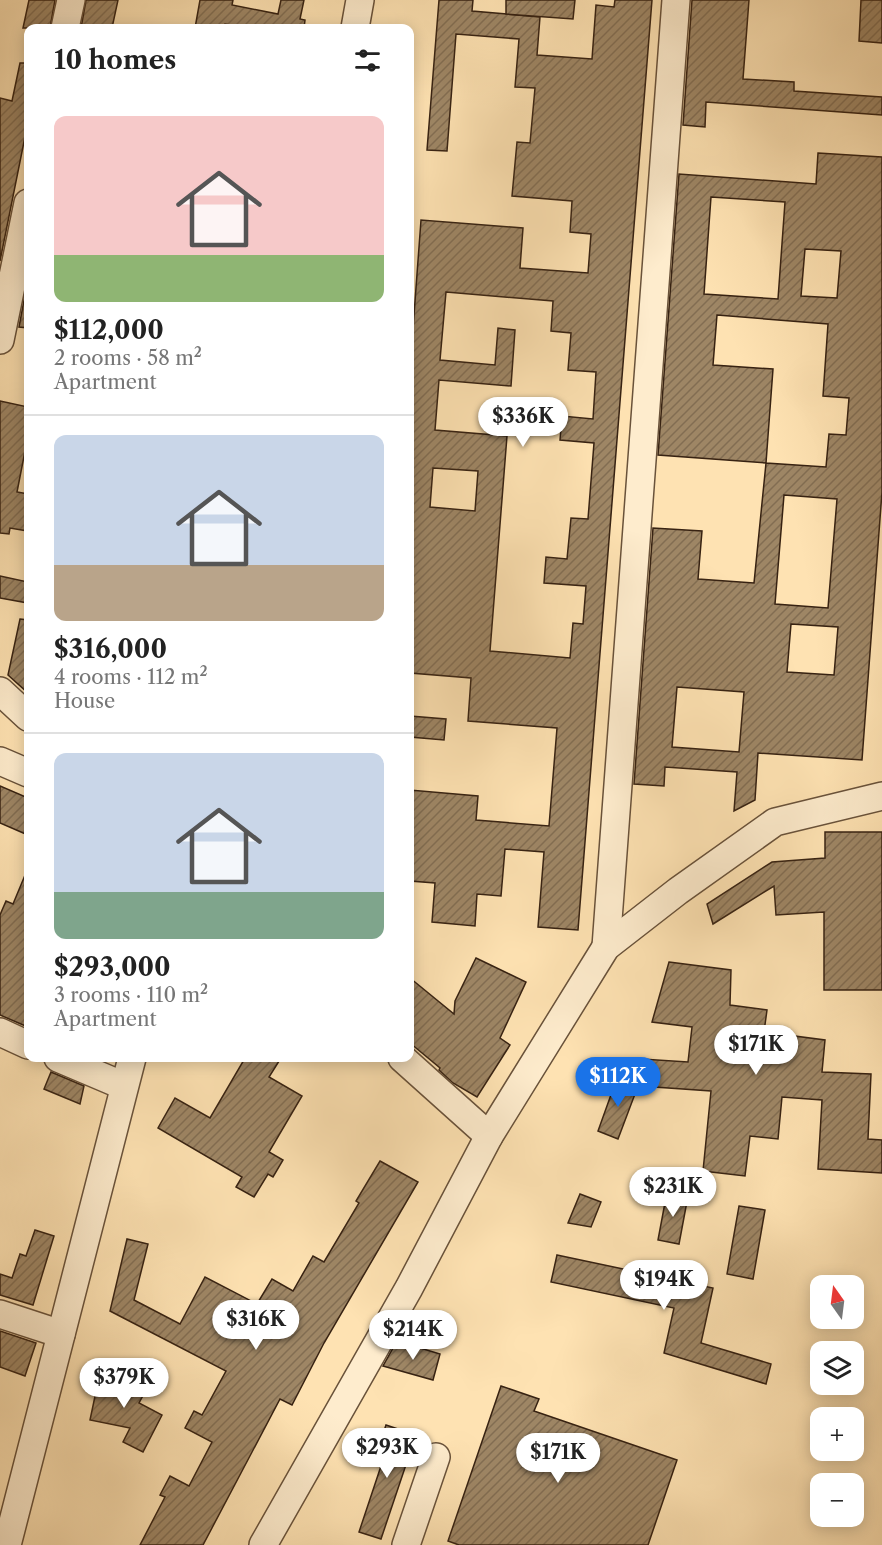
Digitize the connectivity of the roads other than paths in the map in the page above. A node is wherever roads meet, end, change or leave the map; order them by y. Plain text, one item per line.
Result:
1 (71, 0) edge
2 (360, 0) edge
3 (676, 0) edge
4 (66, 24) edge
5 (356, 24) edge
6 (24, 223) edge
7 (0, 340) edge
8 (0, 692) edge
9 (24, 713) edge
10 (0, 761) edge
11 (24, 771) edge
12 (882, 796) edge
13 (606, 947) junction
14 (0, 1032) edge
15 (24, 1043) edge
16 (67, 1062) edge
17 (131, 1062) edge
18 (406, 1062) edge
19 (124, 1086) junction
20 (489, 1136) junction
21 (0, 1314) edge
22 (61, 1334) junction
23 (436, 1457) dead end
24 (7, 1545) edge
25 (263, 1545) edge
26 (406, 1545) edge

1 - 4 street
2 - 5 street
3 - 13 street
6 - 7 street
8 - 9 street
10 - 11 street
12 - 13 street
13 - 20 street
14 - 15 street
16 - 19 street
17 - 19 street
18 - 20 street
19 - 22 street
20 - 25 street
21 - 22 street
22 - 24 street
23 - 26 street

